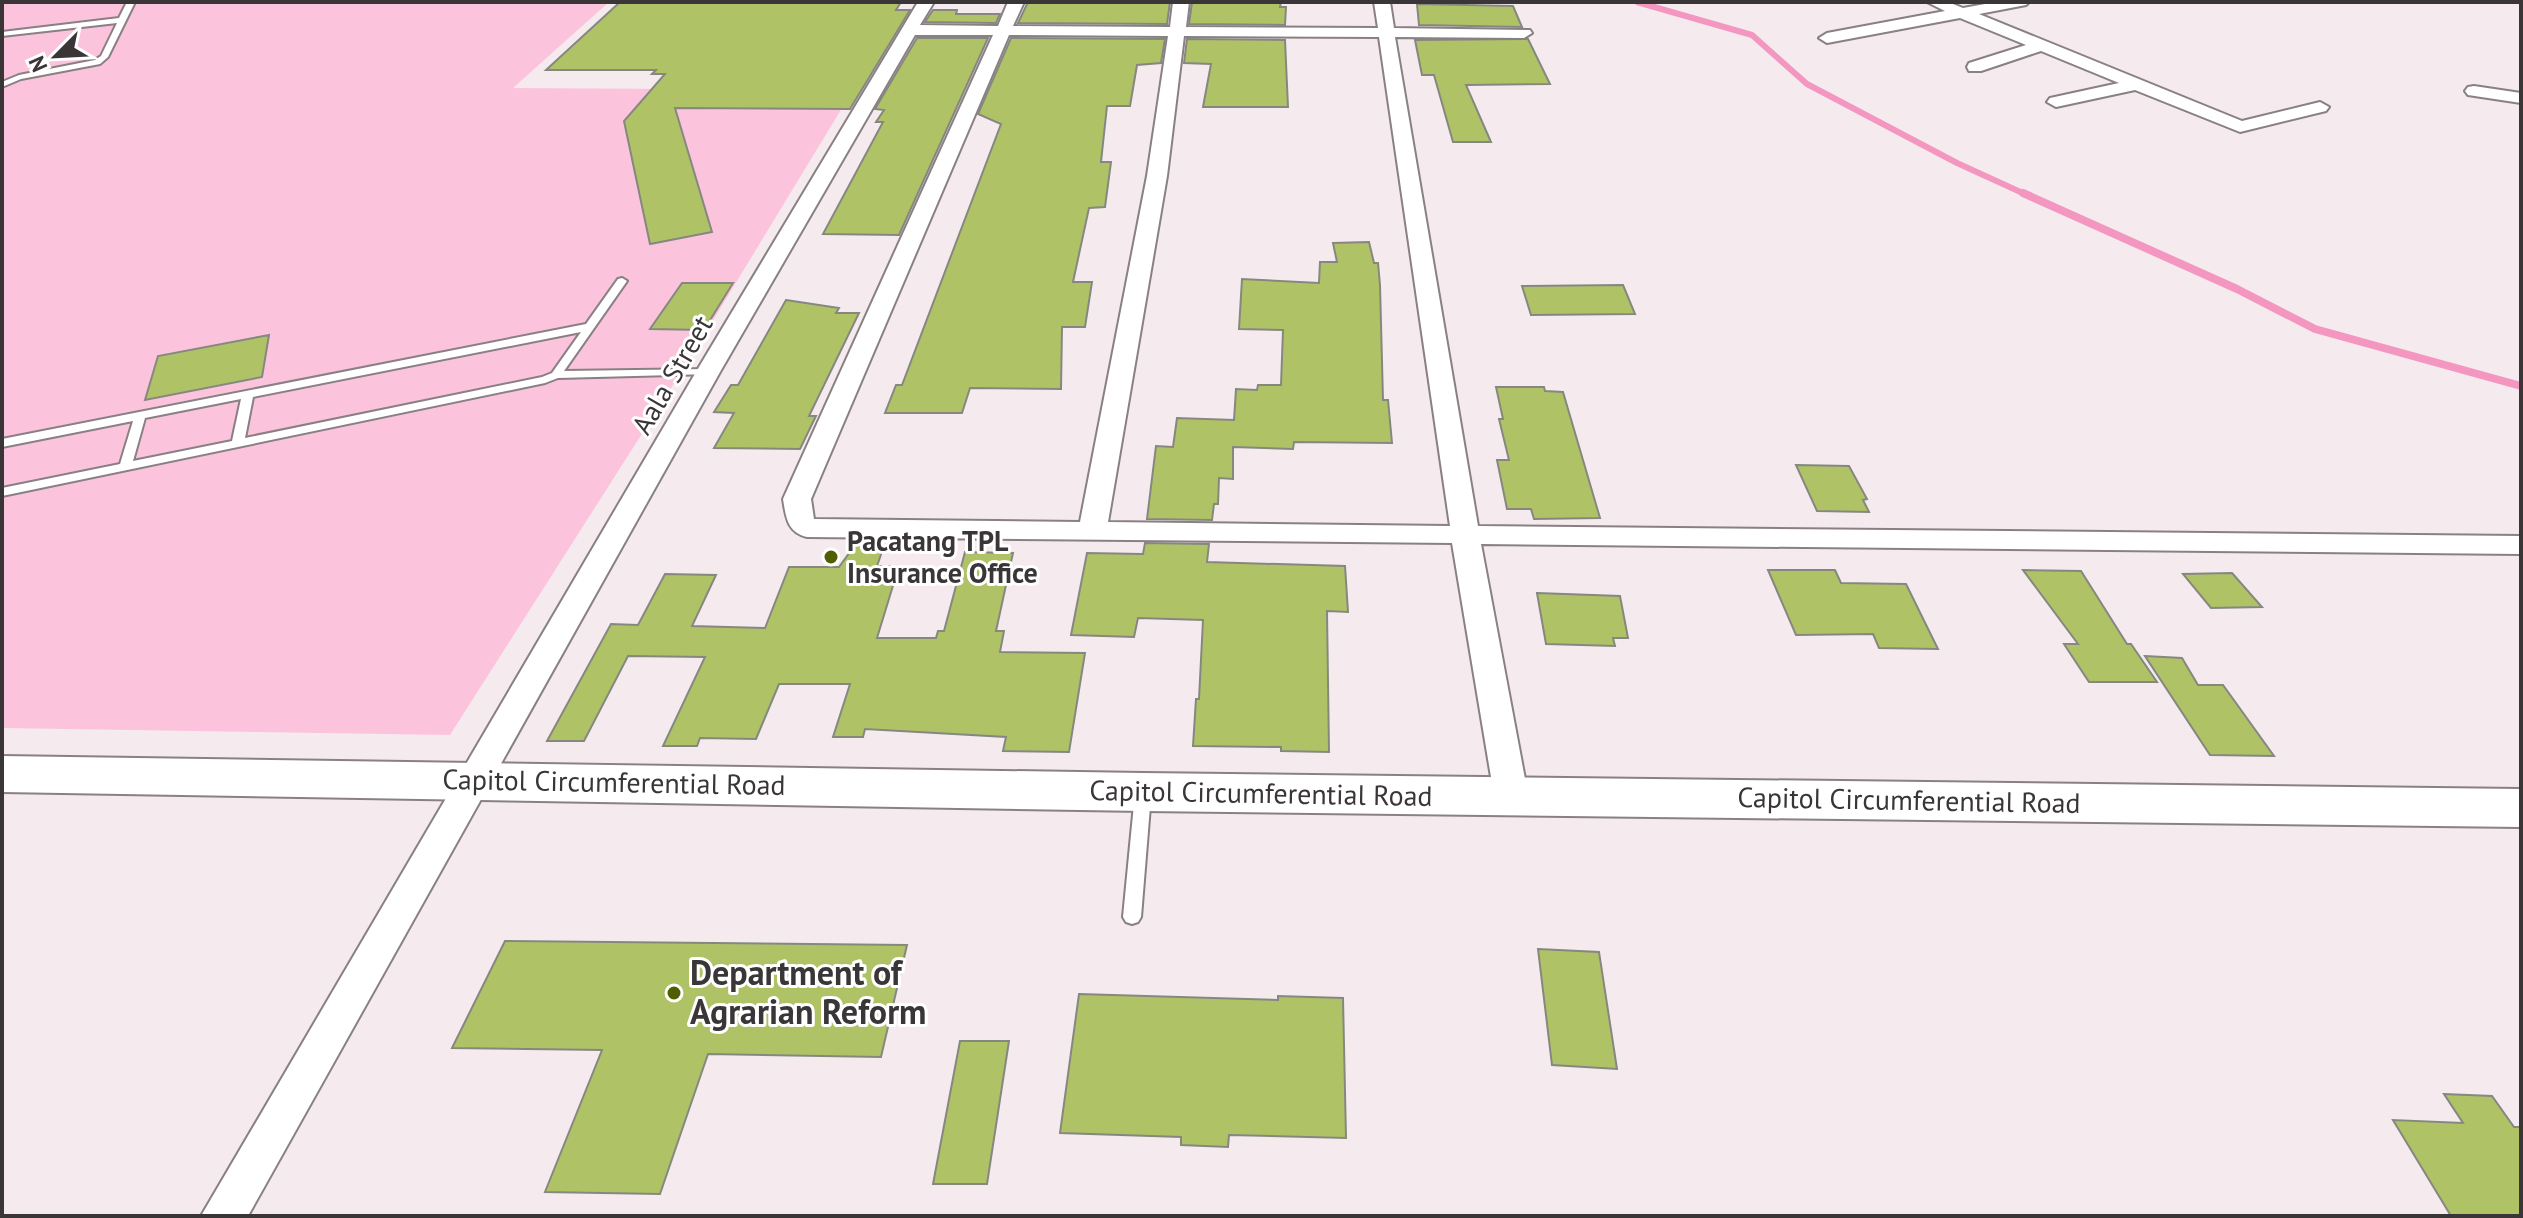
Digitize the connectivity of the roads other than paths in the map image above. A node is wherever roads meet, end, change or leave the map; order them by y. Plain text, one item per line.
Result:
1 (131, 2) edge
2 (926, 2) edge
3 (1016, 2) edge
4 (1181, 2) edge
5 (1382, 2) edge
6 (1935, 2) edge
7 (2021, 2) edge
8 (1962, 13) junction
9 (122, 20) junction
10 (1004, 29) junction
11 (908, 30) junction
12 (1176, 30) junction
13 (1388, 33) junction
14 (1524, 33) dead end
15 (2, 34) edge
16 (1827, 38) dead end
17 (2040, 46) junction
18 (1975, 67) dead end
19 (2, 85) edge
20 (2135, 85) junction
21 (2474, 91) dead end
22 (2521, 98) edge
23 (2056, 102) dead end
24 (2320, 107) dead end
25 (622, 281) dead end
26 (589, 327) junction
27 (708, 372) junction
28 (556, 375) junction
29 (248, 395) junction
30 (140, 416) junction
31 (2, 443) edge
32 (238, 443) junction
33 (125, 467) junction
34 (2, 492) edge
35 (1093, 529) junction
36 (1465, 535) junction
37 (2521, 545) edge
38 (2, 774) edge
39 (472, 779) junction
40 (1143, 792) junction
41 (1511, 795) junction
42 (2521, 808) edge
43 (1132, 917) dead end
44 (223, 1216) edge

1 - 9 lane
2 - 11 street, Aala Street
3 - 10 street
4 - 12 street
5 - 13 street
6 - 8 street
7 - 8 street
8 - 16 street
8 - 17 street
9 - 15 lane
9 - 19 lane
10 - 11 street
10 - 12 street
10 - 35 street
11 - 27 street, Aala Street
12 - 13 street
12 - 35 street
13 - 14 street
13 - 36 street
17 - 18 street
17 - 20 street
20 - 23 street
20 - 24 street
21 - 22 street
25 - 26 lane
26 - 28 lane
26 - 29 lane
27 - 28 lane
27 - 39 street, Aala Street
28 - 32 lane
29 - 30 lane
29 - 32 lane
30 - 31 lane
30 - 33 lane
32 - 33 lane
33 - 34 lane
35 - 36 street
36 - 37 street
36 - 41 street
38 - 39 main road, Capitol Circumferential Road
39 - 40 main road, Capitol Circumferential Road
39 - 44 street, Aala Street
40 - 41 main road, Capitol Circumferential Road
40 - 43 lane
41 - 42 main road, Capitol Circumferential Road

